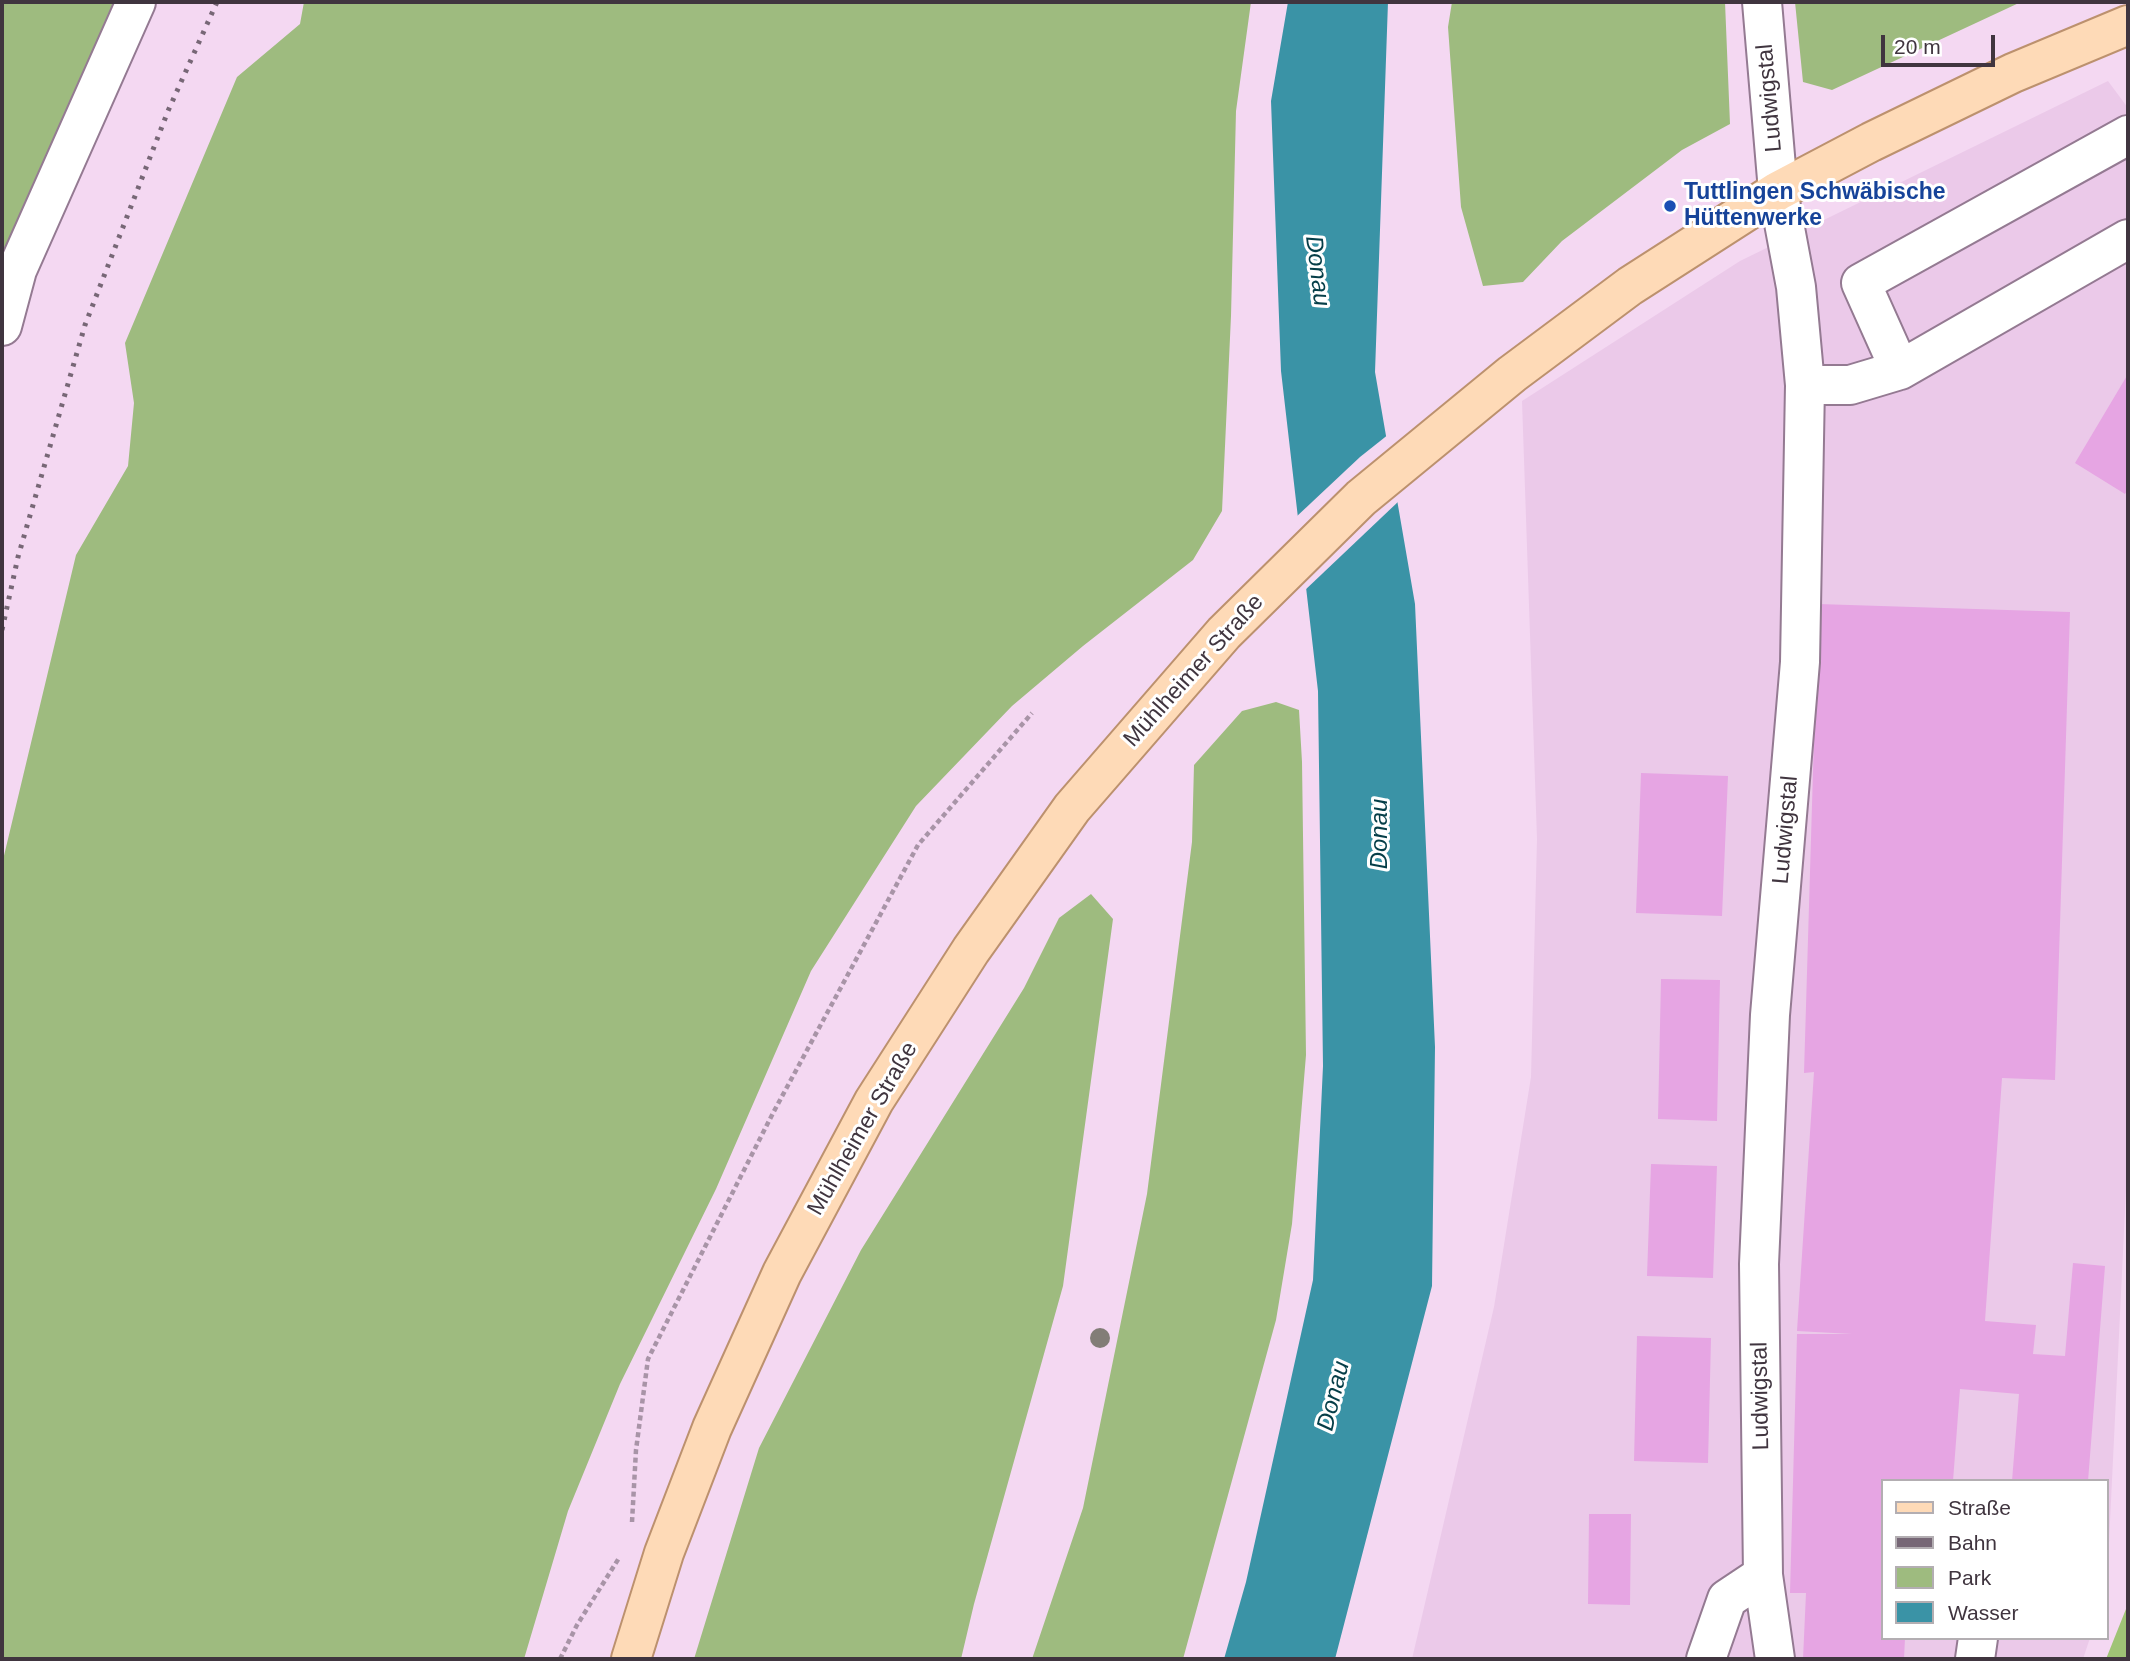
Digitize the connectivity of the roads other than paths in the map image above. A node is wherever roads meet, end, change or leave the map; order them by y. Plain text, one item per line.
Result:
1 (136, 2) edge
2 (1762, 2) edge
3 (2128, 25) edge
4 (2128, 135) edge
5 (1778, 191) junction
6 (2128, 239) edge
7 (2, 326) edge
8 (1900, 370) junction
9 (1805, 384) junction
10 (1763, 1575) junction
11 (1978, 1640) edge
12 (631, 1659) edge
13 (1706, 1659) edge
14 (1775, 1659) edge
15 (1975, 1659) edge

1 - 7 street
2 - 5 street, Ludwigstal
3 - 5 main road, Mühlheimer Straße
4 - 8 street
5 - 9 street, Ludwigstal
5 - 12 main road, Mühlheimer Straße
6 - 8 street
8 - 9 street
9 - 10 street, Ludwigstal
10 - 13 street
10 - 14 street, Ludwigstal
11 - 15 street

